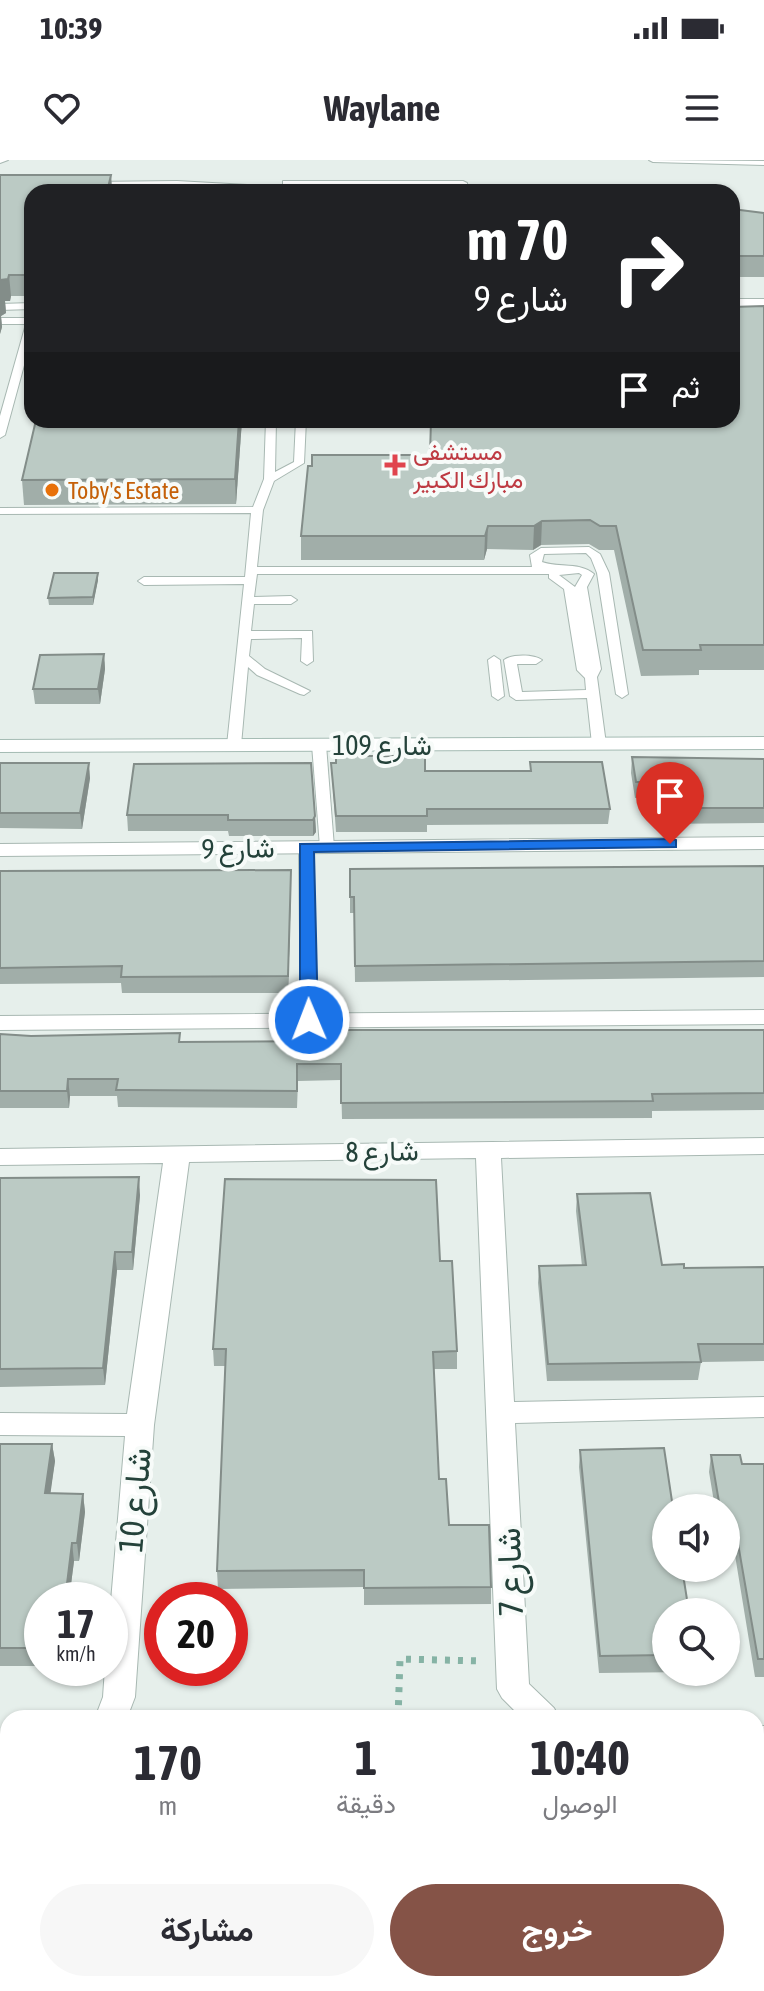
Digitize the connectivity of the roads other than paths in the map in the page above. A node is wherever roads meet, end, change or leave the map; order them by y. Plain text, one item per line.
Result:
1 (653, 160) edge
2 (764, 163) edge
3 (751, 174) dead end
4 (764, 174) edge
5 (177, 183) junction
6 (83, 184) edge
7 (96, 184) joint
8 (192, 184) edge
9 (463, 184) edge
10 (740, 303) edge
11 (764, 303) edge
12 (24, 306) edge
13 (0, 307) edge
14 (24, 320) edge
15 (0, 321) edge
16 (24, 348) edge
17 (17, 373) junction
18 (24, 373) edge
19 (271, 428) edge
20 (301, 428) edge
21 (0, 435) edge
22 (269, 479) junction
23 (257, 510) junction
24 (0, 511) edge
25 (319, 571) junction
26 (556, 571) junction
27 (251, 576) junction
28 (144, 581) dead end
29 (314, 586) dead end
30 (291, 600) dead end
31 (248, 601) junction
32 (245, 635) junction
33 (244, 658) junction
34 (494, 660) dead end
35 (536, 660) dead end
36 (307, 661) dead end
37 (591, 677) junction
38 (304, 691) dead end
39 (593, 694) junction
40 (622, 694) dead end
41 (498, 696) dead end
42 (764, 743) edge
43 (599, 744) junction
44 (234, 745) junction
45 (319, 745) junction
46 (0, 746) edge
47 (764, 843) edge
48 (316, 847) junction
49 (0, 850) edge
50 (764, 1017) edge
51 (309, 1020) junction
52 (0, 1023) edge
53 (764, 1146) edge
54 (488, 1150) junction
55 (177, 1155) junction
56 (0, 1157) edge
57 (764, 1407) edge
58 (502, 1413) junction
59 (0, 1424) edge
60 (140, 1425) junction
61 (114, 1710) edge
62 (535, 1710) edge

1 - 2 lane
3 - 4 lane
5 - 7 lane
5 - 8 lane
5 - 9 lane
6 - 7 lane
10 - 11 street
12 - 13 lane
14 - 15 lane
16 - 17 lane
17 - 18 lane
17 - 21 lane
19 - 22 lane
20 - 22 lane
22 - 23 lane
23 - 24 lane
23 - 27 lane
25 - 26 lane
25 - 27 lane
25 - 29 lane
26 - 37 lane
26 - 37 lane
26 - 40 lane
27 - 28 lane
27 - 31 lane
30 - 31 lane
31 - 32 lane
32 - 33 lane
32 - 36 lane
33 - 38 lane
33 - 44 lane
34 - 41 lane
35 - 39 lane
37 - 39 lane
39 - 43 lane
42 - 43 street, شارع 109
43 - 45 street, شارع 109
44 - 45 street, شارع 109
44 - 46 street, شارع 109
45 - 48 lane
47 - 48 street, شارع 9
48 - 49 street, شارع 9
48 - 51 lane
50 - 51 street
51 - 52 street
53 - 54 street, شارع 8
54 - 55 street, شارع 8
54 - 58 street, شارع 7
55 - 56 street, شارع 8
55 - 60 street, شارع 10
57 - 58 street
58 - 62 street, شارع 7
59 - 60 street, شارع 10
60 - 61 street, شارع 10

